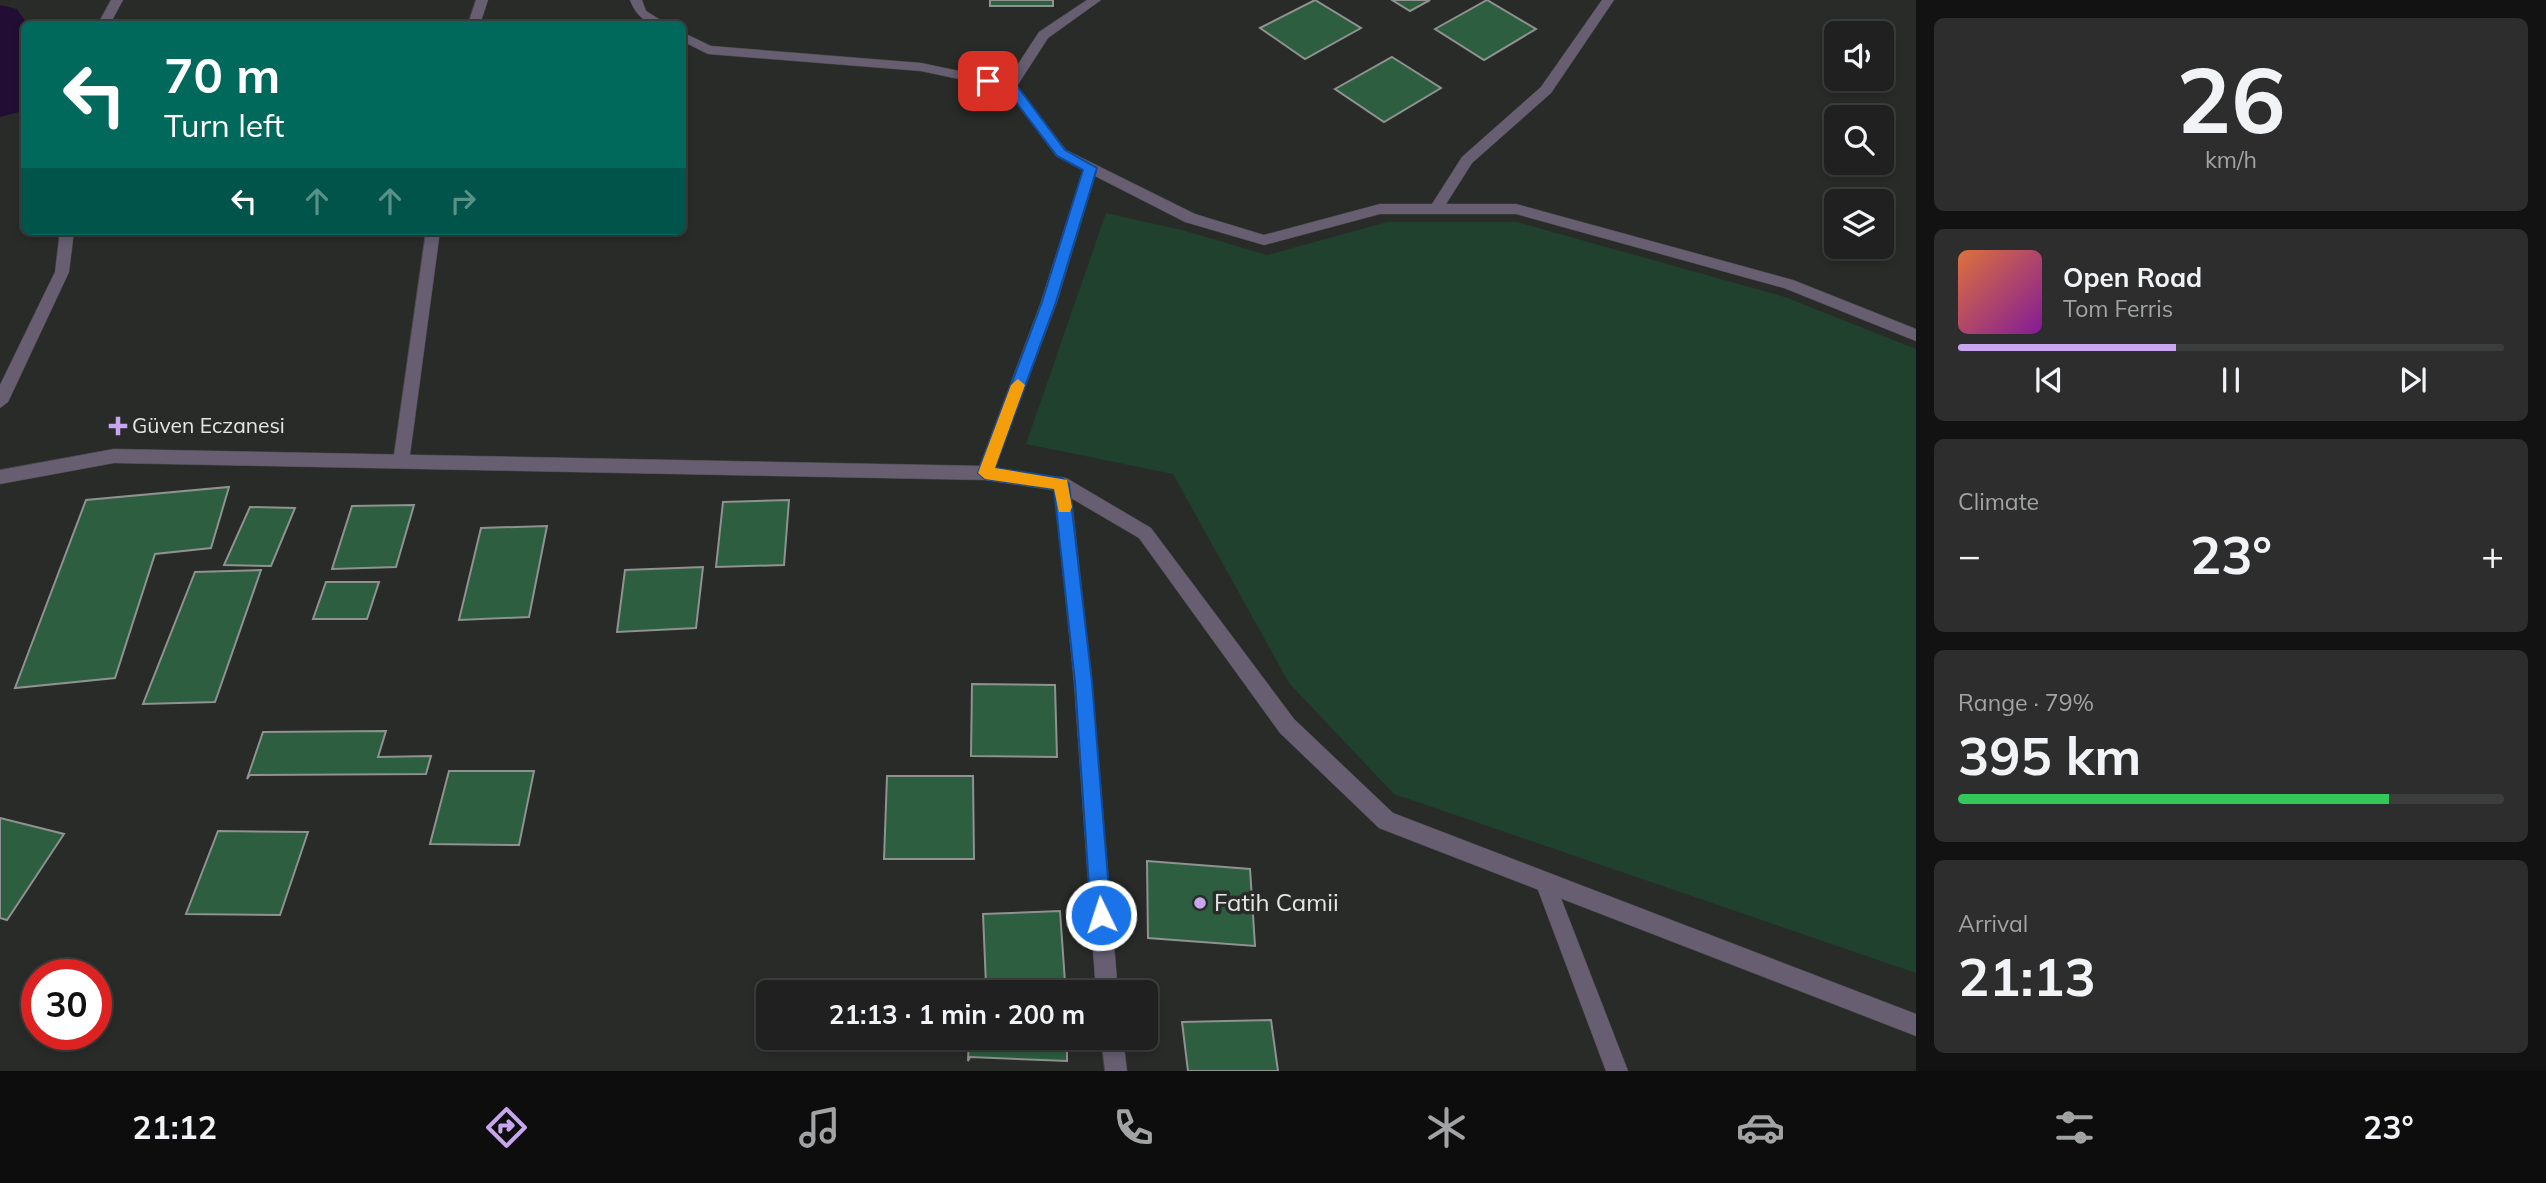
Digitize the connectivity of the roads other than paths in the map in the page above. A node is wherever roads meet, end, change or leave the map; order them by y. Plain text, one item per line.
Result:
1 (117, 0) edge
2 (482, 0) edge
3 (636, 0) edge
4 (1095, 0) edge
5 (1608, 0) edge
6 (106, 21) edge
7 (475, 21) edge
8 (656, 21) edge
9 (686, 38) edge
10 (1010, 86) junction
11 (1090, 168) junction
12 (1436, 209) junction
13 (67, 235) edge
14 (432, 235) edge
15 (1916, 335) edge
16 (0, 402) edge
17 (401, 462) junction
18 (985, 473) junction
19 (0, 477) edge
20 (1062, 484) junction
21 (1545, 882) junction
22 (1106, 980) edge
23 (1916, 1026) edge
24 (1113, 1050) edge
25 (1116, 1071) edge
26 (1617, 1071) edge

1 - 6 street
2 - 7 street
3 - 8 street
4 - 10 street
5 - 12 street
9 - 10 street
10 - 11 street
11 - 12 street
11 - 18 street
12 - 15 street
13 - 16 street
14 - 17 street
17 - 18 street
17 - 19 street
18 - 20 street
20 - 21 street
20 - 22 street
21 - 23 street
21 - 26 street
24 - 25 street

